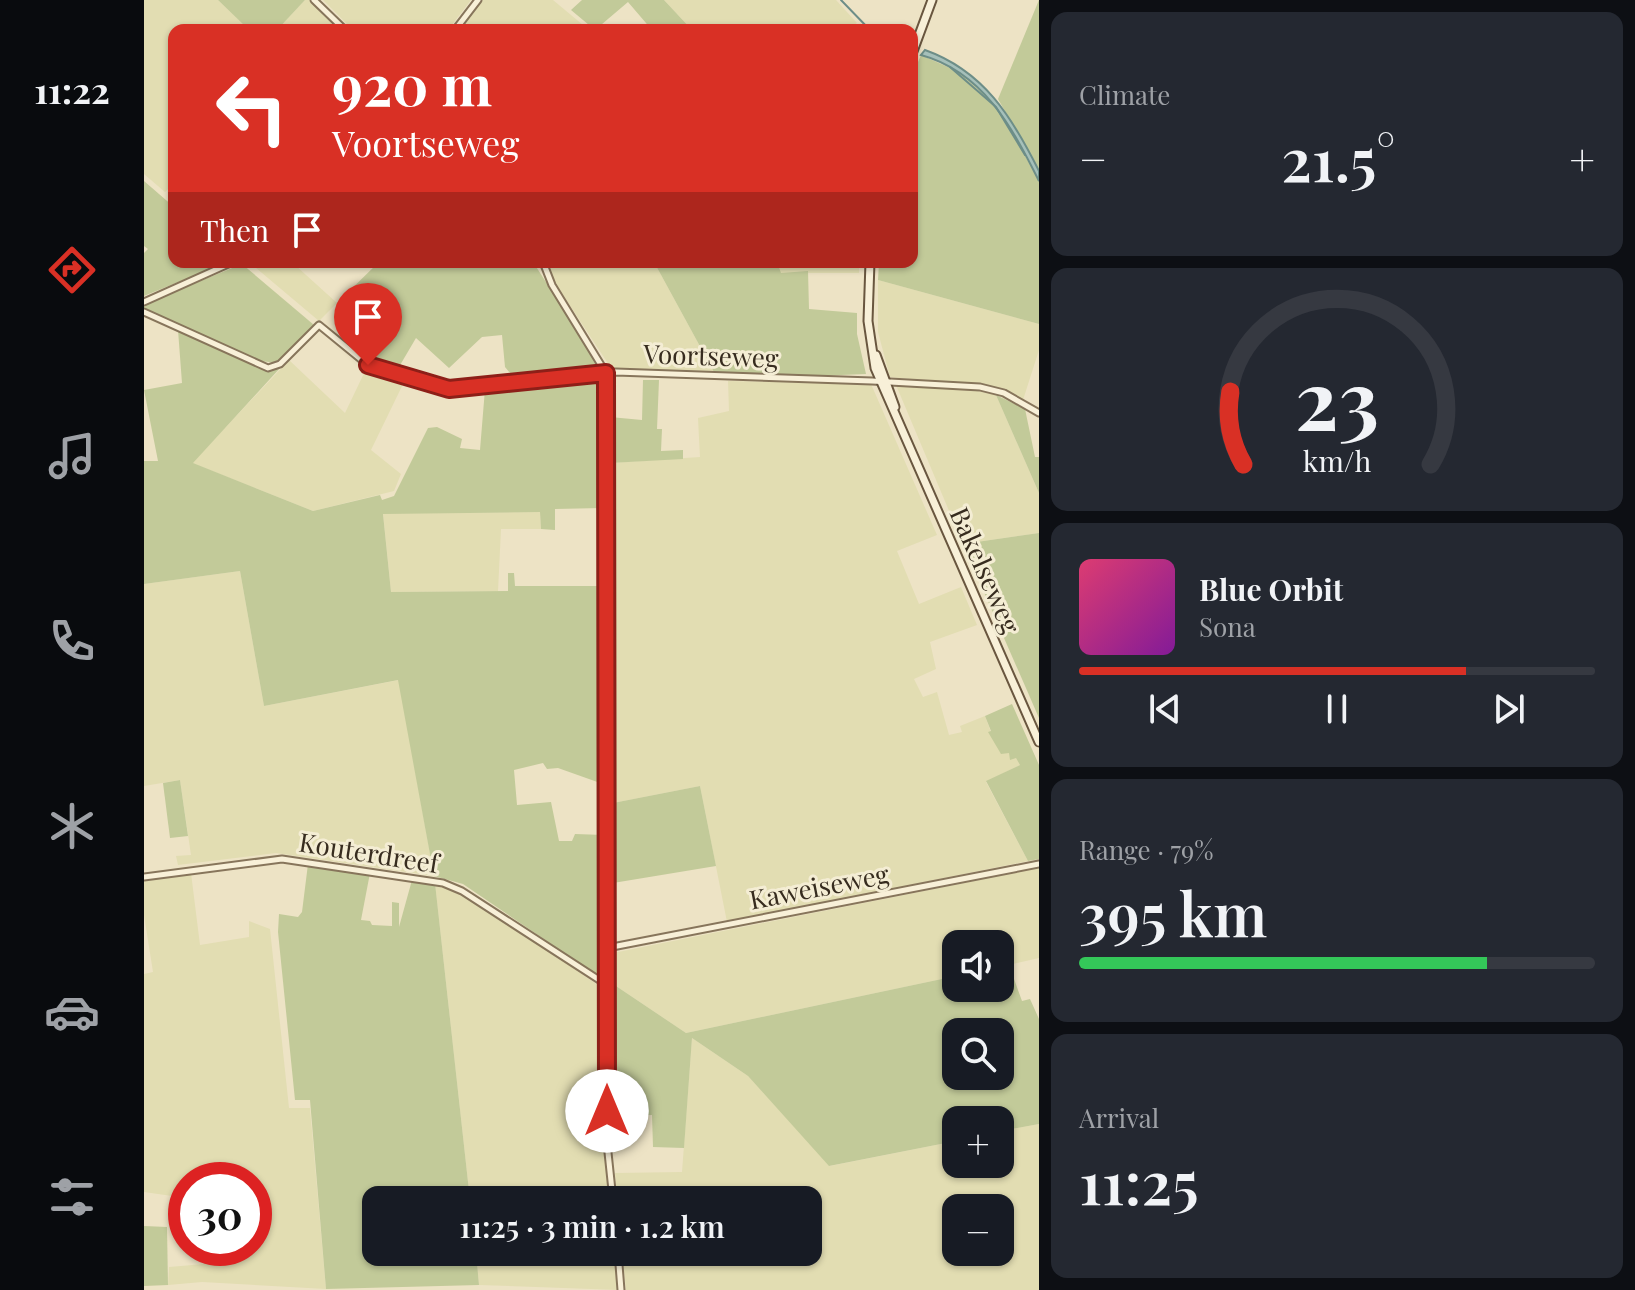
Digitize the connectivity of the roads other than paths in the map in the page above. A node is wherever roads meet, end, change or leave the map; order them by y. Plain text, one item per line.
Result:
1 (314, 0) edge
2 (478, 0) edge
3 (932, 0) edge
4 (339, 24) edge
5 (460, 24) edge
6 (918, 38) edge
7 (220, 268) edge
8 (545, 268) edge
9 (870, 268) edge
10 (144, 302) edge
11 (144, 312) edge
12 (606, 373) junction
13 (883, 382) junction
14 (1039, 413) edge
15 (1039, 742) edge
16 (1039, 864) edge
17 (144, 877) edge
18 (607, 948) junction
19 (607, 985) junction
20 (612, 1186) edge
21 (619, 1266) edge
22 (621, 1290) edge

1 - 4 street
2 - 5 street
3 - 6 main road
7 - 10 street
8 - 12 street
9 - 13 main road, Bakelseweg
11 - 12 street, Voortseweg
12 - 13 street, Voortseweg
12 - 18 street
13 - 14 street, Voortseweg
13 - 15 main road, Bakelseweg
16 - 18 street, Kaweiseweg
17 - 19 street, Kouterdreef
18 - 19 street
19 - 20 street
21 - 22 street

